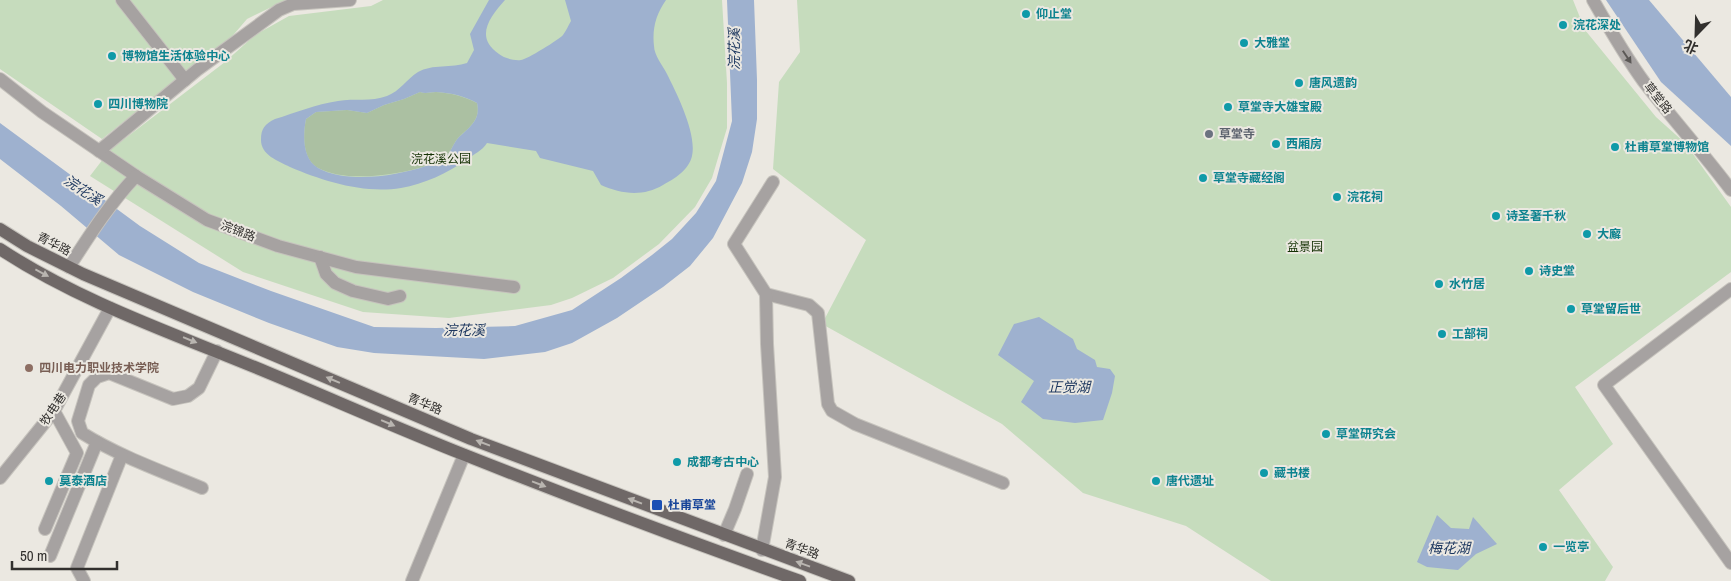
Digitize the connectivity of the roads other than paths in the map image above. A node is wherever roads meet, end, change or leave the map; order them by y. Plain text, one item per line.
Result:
1 (122, 0) edge
2 (350, 0) edge
3 (1593, 0) edge
4 (0, 79) edge
5 (185, 80) junction
6 (99, 151) junction
7 (136, 176) junction
8 (773, 182) dead end
9 (1731, 190) edge
10 (0, 229) edge
11 (0, 249) edge
12 (320, 257) junction
13 (69, 267) junction
14 (514, 287) dead end
15 (1731, 288) edge
16 (766, 294) junction
17 (400, 296) dead end
18 (110, 308) junction
19 (217, 351) junction
20 (54, 411) junction
21 (98, 442) junction
22 (122, 455) junction
23 (464, 455) junction
24 (747, 474) dead end
25 (0, 478) edge
26 (1003, 483) dead end
27 (202, 488) dead end
28 (45, 529) dead end
29 (724, 535) junction
30 (762, 550) junction
31 (50, 556) dead end
32 (1731, 563) edge
33 (84, 581) edge
34 (412, 581) edge
35 (800, 581) edge
36 (849, 581) edge

1 - 5 street
2 - 5 street
3 -> 9 street, 草堂路
4 - 6 street, 浣锦路
5 - 6 street
6 - 7 street, 浣锦路
7 - 12 street, 浣锦路
7 - 13 street
8 - 16 street
10 - 13 main road, 青华路
11 -> 18 main road
12 - 14 street, 浣锦路
12 - 17 street
29 -> 13 main road, 青华路
15 - 32 street
16 - 26 street
16 - 30 street
18 -> 19 main road
18 - 20 street, 牧电巷
19 - 21 street
19 -> 23 main road
20 - 25 street, 牧电巷
20 - 28 street
21 - 22 street
21 - 31 street
22 - 27 street
22 - 33 street
23 - 34 street
23 -> 35 main road
24 - 29 street
29 - 30 main road, 青华路
36 -> 30 main road, 青华路

